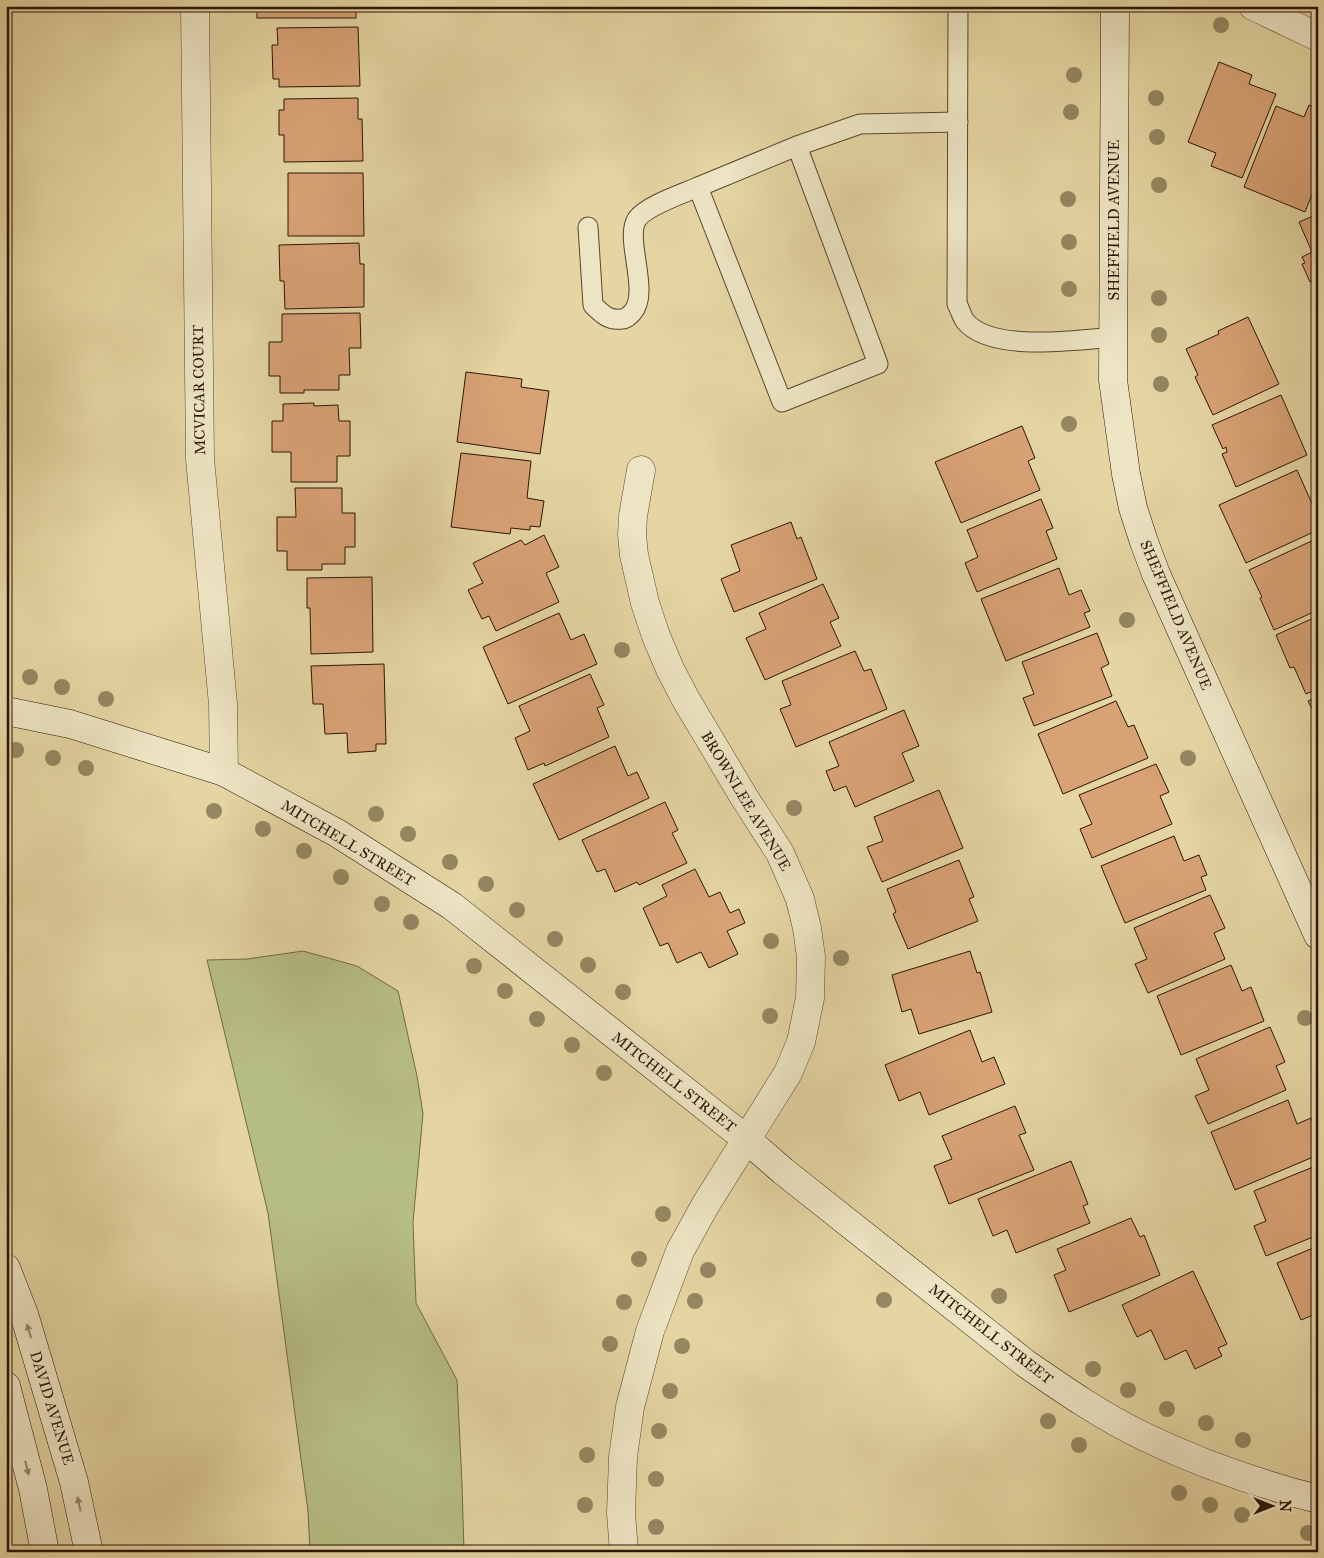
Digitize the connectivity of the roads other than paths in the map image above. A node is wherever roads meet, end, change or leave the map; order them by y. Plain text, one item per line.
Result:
1 (195, 6) edge
2 (958, 6) edge
3 (1114, 6) edge
4 (1253, 6) edge
5 (1318, 37) edge
6 (958, 122) junction
7 (797, 146) junction
8 (698, 187) junction
9 (588, 227) dead end
10 (1114, 338) junction
11 (641, 470) dead end
12 (6, 711) edge
13 (224, 772) junction
14 (1318, 934) edge
15 (746, 1139) junction
16 (6, 1268) edge
17 (6, 1386) edge
18 (1318, 1499) edge
19 (45, 1552) edge
20 (89, 1552) edge
21 (624, 1552) edge

1 - 13 street, MCVICAR COURT
2 - 6 lane
3 - 10 street, SHEFFIELD AVENUE
4 - 5 street
6 - 7 lane
6 - 10 lane
7 - 8 lane
7 - 8 lane
8 - 9 lane
10 - 14 street, SHEFFIELD AVENUE
11 - 15 street, BROWNLEE AVENUE
12 - 13 street, MITCHELL STREET
13 - 15 street, MITCHELL STREET
15 - 18 street, MITCHELL STREET
15 - 21 street, BROWNLEE AVENUE
20 -> 16 street, DAVID AVENUE
17 -> 19 street

